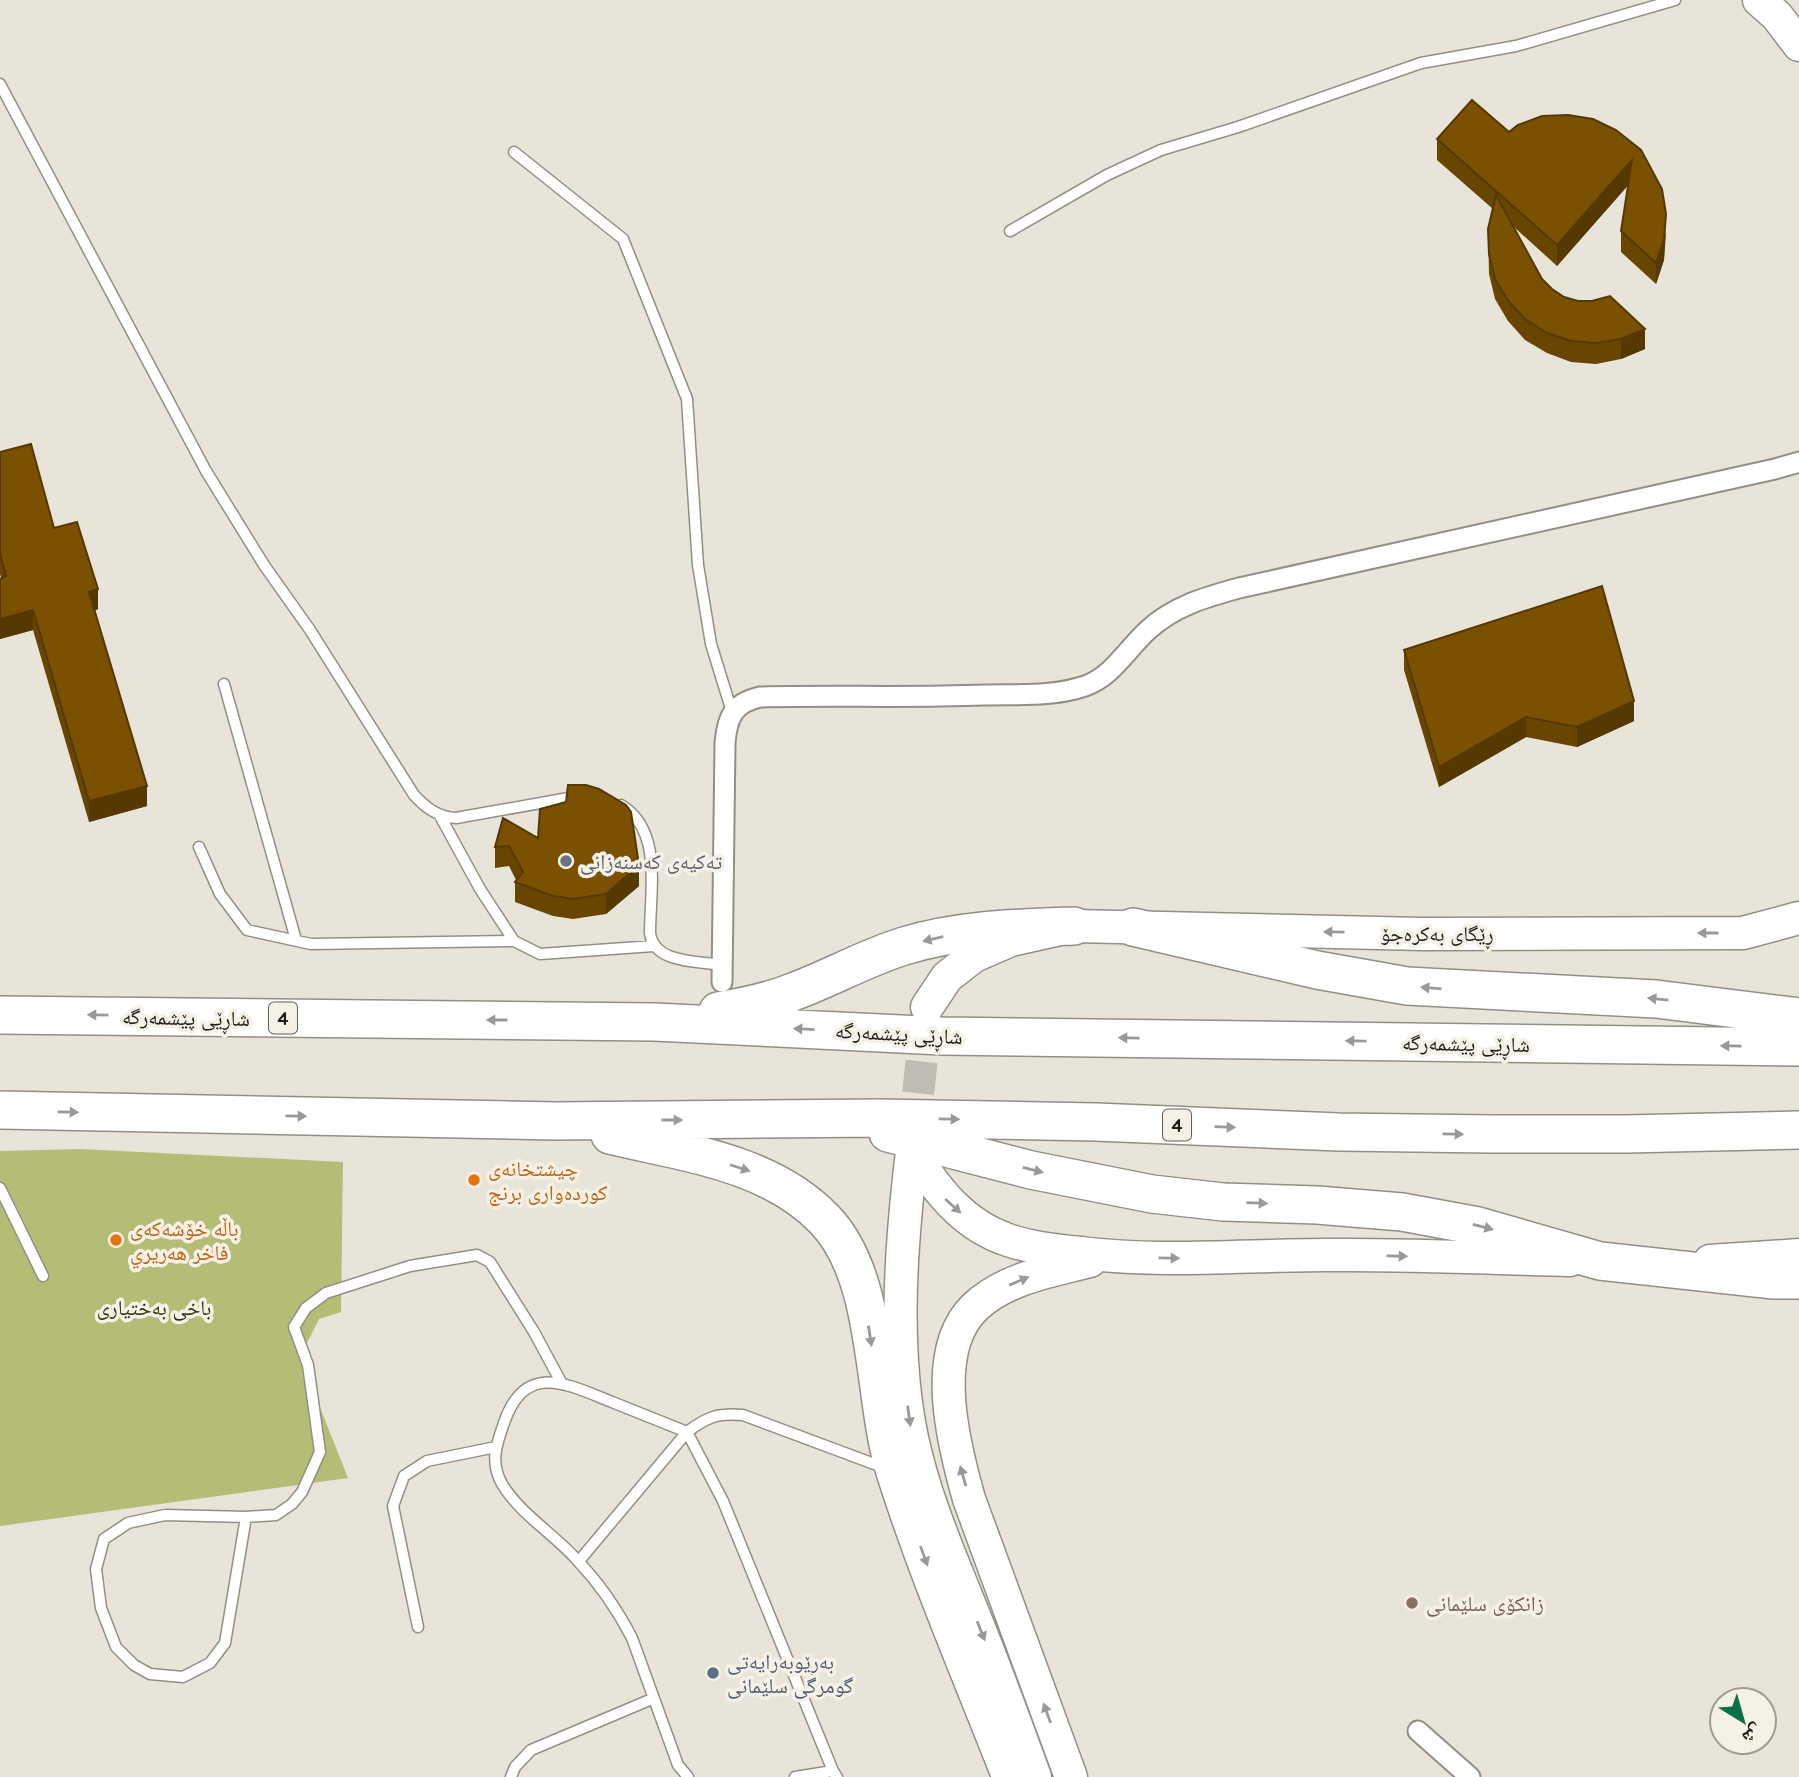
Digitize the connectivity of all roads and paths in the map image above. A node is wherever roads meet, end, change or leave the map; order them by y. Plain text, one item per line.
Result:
1 (1675, 0) edge
2 (1759, 0) edge
3 (1799, 45) edge
4 (0, 84) edge
5 (514, 152) dead end
6 (1010, 231) dead end
7 (1799, 461) edge
8 (1799, 468) edge
9 (1775, 469) junction
10 (224, 684) dead end
11 (732, 712) junction
12 (588, 794) edge
13 (614, 801) edge
14 (439, 814) junction
15 (199, 847) dead end
16 (1799, 919) edge
17 (1074, 926) junction
18 (1133, 927) junction
19 (1743, 933) junction
20 (1799, 935) edge
21 (296, 940) junction
22 (514, 941) junction
23 (654, 946) junction
24 (723, 974) joint
25 (927, 1007) tunnel mouth
26 (0, 1015) edge
27 (1799, 1017) edge
28 (654, 1022) junction
29 (1799, 1047) edge
30 (0, 1110) edge
31 (824, 1120) junction
32 (555, 1121) junction
33 (1799, 1130) edge
34 (0, 1188) edge
35 (1799, 1255) edge
36 (1107, 1256) junction
37 (1600, 1261) junction
38 (43, 1276) dead end
39 (1799, 1280) edge
40 (561, 1382) junction
41 (687, 1432) junction
42 (496, 1447) junction
43 (894, 1472) junction
44 (246, 1517) junction
45 (579, 1561) junction
46 (418, 1627) dead end
47 (652, 1699) junction
48 (1418, 1731) dead end
49 (835, 1774) edge
50 (511, 1777) edge
51 (688, 1777) edge
52 (795, 1777) edge
53 (1011, 1777) edge
54 (1035, 1777) edge
55 (1071, 1777) edge
56 (1470, 1777) edge

1 - 6 lane
2 - 3 main road
4 - 14 lane
5 - 11 lane
7 - 9 street
8 - 9 street
9 - 11 street
10 - 21 lane
11 - 24 street
12 - 14 lane
13 - 23 lane
14 - 22 lane
15 - 21 lane
16 - 19 main road, ڕێگای بەکرەجۆ
17 - 18 main road, ڕێگای بەکرەجۆ
17 - 25 main road, ڕێگای بەکرەجۆ
17 -> 28 highway
19 -> 18 main road, ڕێگای بەکرەجۆ
27 -> 18 highway
19 - 20 main road
21 - 22 lane
22 - 23 lane
23 - 24 lane
28 -> 26 highway, شاڕێی پێشمەرگە / 4
29 -> 28 highway, شاڕێی پێشمەرگە / 4
30 -> 32 highway, 4
32 -> 31 highway, 4
31 -> 33 highway, 4
31 -> 37 highway
32 -> 43 highway
34 - 38 lane
35 - 37 main road
36 -> 37 main road
36 - 54 main road
55 -> 36 main road
37 - 39 highway
40 - 41 lane
40 - 42 lane
40 - 44 lane
41 - 43 lane
41 - 45 lane
41 - 49 lane
42 - 45 lane
42 - 46 lane
43 -> 53 highway
44 - 44 lane
45 - 47 lane
47 - 50 lane
47 - 51 lane
48 - 56 street
49 - 52 lane

